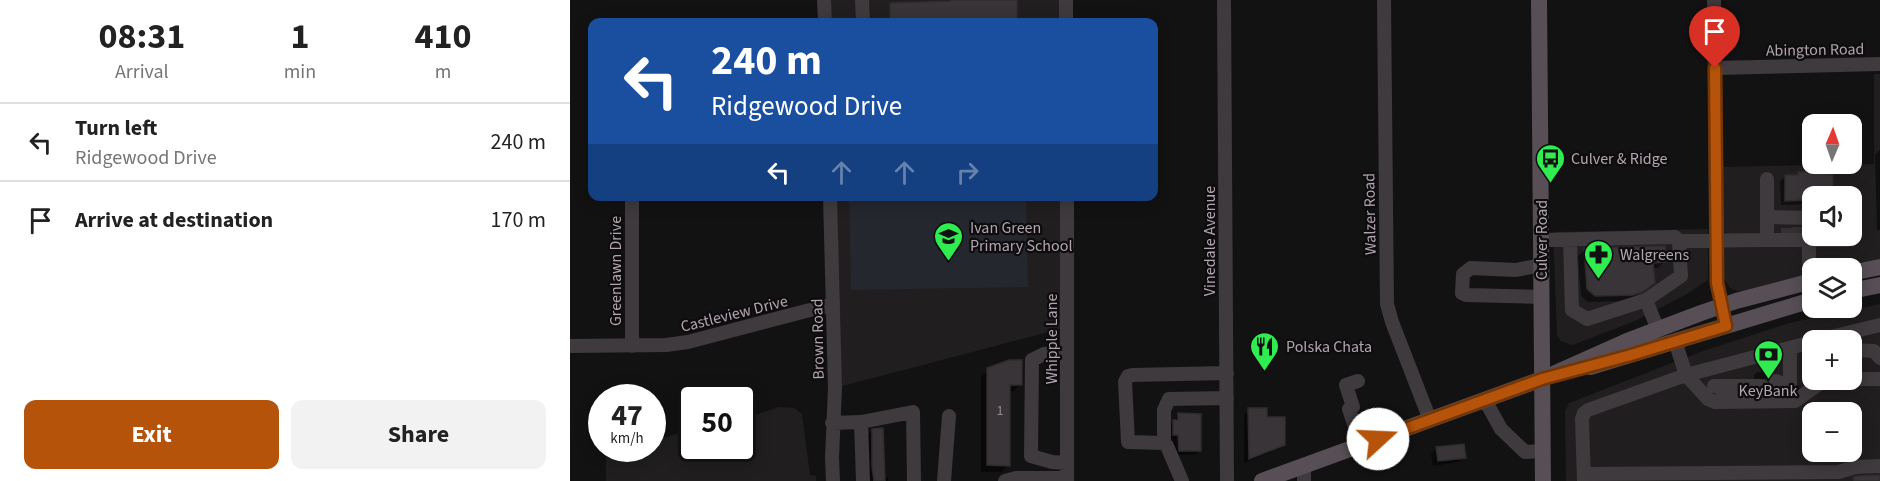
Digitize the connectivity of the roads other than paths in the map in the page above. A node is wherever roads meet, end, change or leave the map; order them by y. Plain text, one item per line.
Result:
1 (824, 0) edge
2 (862, 0) edge
3 (1066, 0) edge
4 (1224, 0) edge
5 (1384, 0) edge
6 (1539, 0) edge
7 (1714, 0) edge
8 (825, 18) edge
9 (863, 18) edge
10 (1066, 18) edge
11 (1880, 64) edge
12 (1715, 68) junction
13 (1767, 179) dead end
14 (632, 201) edge
15 (830, 201) edge
16 (1067, 201) edge
17 (1767, 217) junction
18 (1802, 231) edge
19 (1802, 233) edge
20 (1541, 240) junction
21 (1570, 240) junction
22 (1767, 240) junction
23 (1679, 241) junction
24 (1716, 241) junction
25 (1541, 265) junction
26 (1880, 267) edge
27 (1862, 271) edge
28 (1802, 284) edge
29 (1880, 285) edge
30 (1862, 289) edge
31 (1542, 297) junction
32 (1646, 300) junction
33 (1802, 303) edge
34 (833, 304) junction
35 (1721, 306) junction
36 (1880, 325) edge
37 (1726, 326) junction
38 (1658, 330) junction
39 (1859, 330) edge
40 (1675, 341) junction
41 (1802, 345) edge
42 (570, 346) edge
43 (632, 346) junction
44 (1790, 348) junction
45 (1802, 349) edge
46 (1862, 351) edge
47 (1067, 352) junction
48 (1878, 352) edge
49 (1721, 366) junction
50 (1227, 373) junction
51 (1686, 375) junction
52 (1542, 379) junction
53 (1862, 379) edge
54 (1880, 379) edge
55 (1358, 381) dead end
56 (1773, 384) junction
57 (1727, 386) junction
58 (1697, 387) junction
59 (1810, 390) edge
60 (1227, 398) junction
61 (1485, 400) junction
62 (949, 416) dead end
63 (1430, 420) junction
64 (861, 422) junction
65 (832, 423) junction
66 (1164, 444) junction
67 (1361, 445) junction
68 (1543, 451) junction
69 (1067, 463) junction
70 (1880, 466) edge
71 (1304, 473) edge
72 (1584, 478) edge
73 (1067, 479) edge
74 (1034, 480) edge
75 (833, 481) edge
76 (863, 481) edge
77 (914, 481) edge
78 (944, 481) edge
79 (1005, 481) edge
80 (1182, 481) edge
81 (1227, 481) edge
82 (1262, 481) edge
83 (1543, 481) edge

1 - 8 street
2 - 9 street
3 - 10 street
4 - 50 street, Vinedale Avenue
5 - 63 street, Walzer Road
6 - 20 main road, Culver Road
7 - 12 street
11 - 12 street, Abington Road
12 - 24 street
13 - 17 street
14 - 43 street, Greenlawn Drive
15 - 34 street, Brown Road
16 - 47 street, Whipple Lane
17 - 18 street
17 - 22 street
19 - 22 street
20 - 21 street
20 - 25 main road, Culver Road
21 - 23 street
21 - 32 street
22 - 24 street
23 - 24 street
23 - 32 street
24 - 35 street
25 - 31 main road, Culver Road
25 - 31 street
26 - 27 main road
28 - 35 main road
29 - 30 main road
31 - 52 main road, Culver Road
32 - 38 street
33 - 37 main road
34 - 43 street, Castleview Drive
34 - 65 street, Brown Road
35 - 37 street
35 - 38 main road
36 - 39 street
37 - 40 main road
38 - 52 main road
40 - 51 street
40 - 52 main road
41 - 44 street
42 - 43 street, Castleview Drive
44 - 45 street
44 - 49 street
44 - 56 street
46 - 48 street
47 - 69 street, Whipple Lane
47 - 69 street
49 - 51 street
49 - 57 street
50 - 60 street, Vinedale Avenue
50 - 66 street
51 - 58 street
51 - 72 street
52 - 61 main road
52 - 68 main road, Culver Road
53 - 54 street
55 - 67 street
56 - 57 street
56 - 57 street
57 - 58 street
58 - 59 street
60 - 66 street
60 - 81 street, Vinedale Avenue
61 - 63 main road
61 - 68 street
62 - 78 street
63 - 67 main road
64 - 65 street
64 - 76 street
64 - 77 street
65 - 75 street, Brown Road
66 - 80 street
67 - 71 main road
68 - 83 main road, Culver Road
69 - 73 street, Whipple Lane
70 - 72 street
71 - 82 main road
73 - 74 street
74 - 79 street

